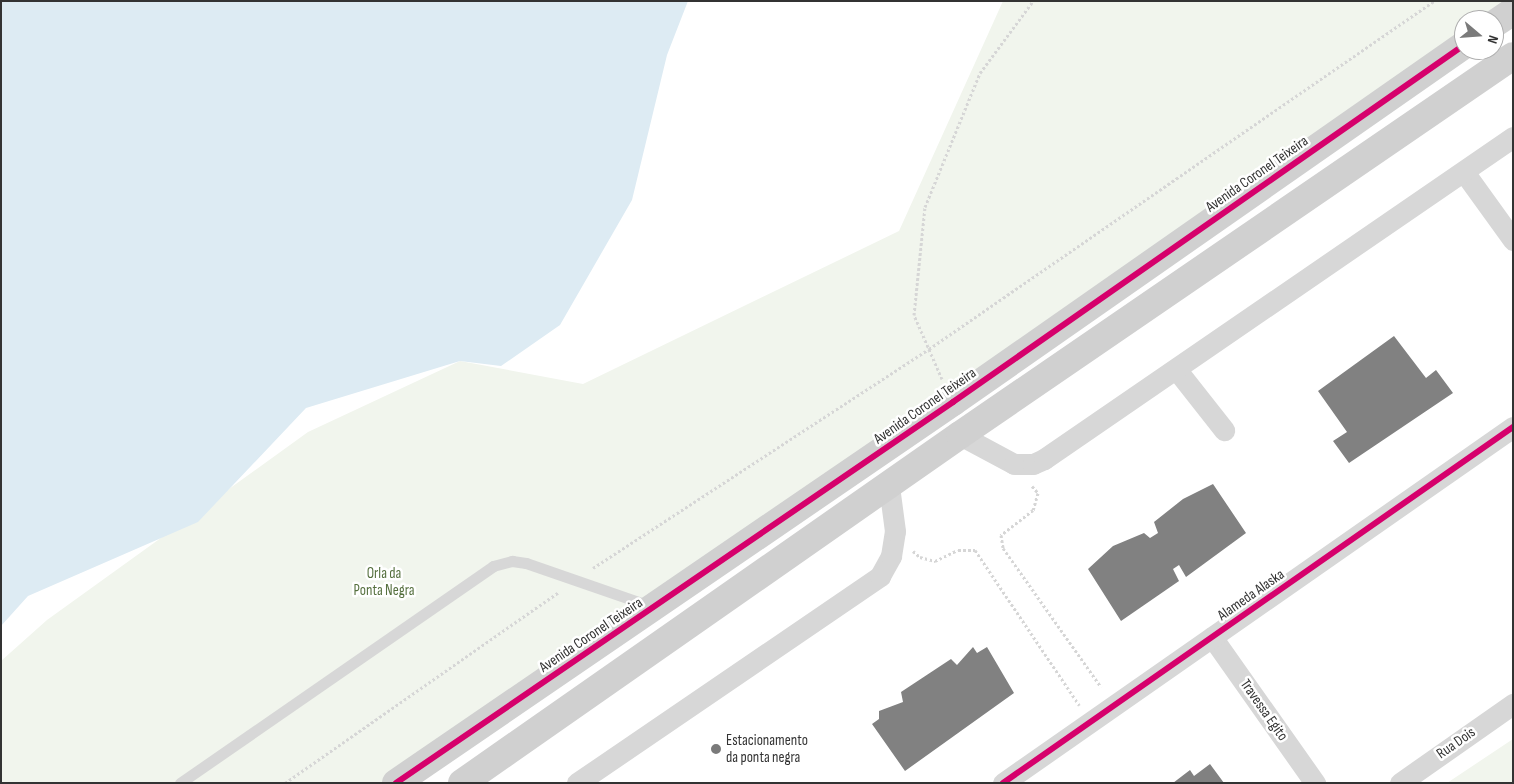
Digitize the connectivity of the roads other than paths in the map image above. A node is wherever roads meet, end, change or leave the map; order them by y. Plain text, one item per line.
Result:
1 (1454, 52) edge
2 (1513, 56) edge
3 (1513, 138) edge
4 (1464, 172) junction
5 (1187, 238) junction
6 (1513, 240) edge
7 (1206, 267) junction
8 (1176, 369) junction
9 (1513, 427) edge
10 (1224, 430) dead end
11 (960, 435) junction
12 (890, 486) junction
13 (708, 570) junction
14 (725, 599) junction
15 (654, 608) junction
16 (1212, 637) junction
17 (1513, 704) edge
18 (1308, 780) edge
19 (180, 783) edge
20 (396, 783) edge
21 (462, 783) edge
22 (577, 783) edge
23 (1003, 783) edge
24 (1400, 783) edge

1 - 5 street, Avenida Coronel Teixeira
2 - 7 street
3 - 4 street
4 - 6 street
4 - 8 street
5 - 7 street
5 - 13 street, Avenida Coronel Teixeira
7 - 11 street
8 - 10 street
8 - 11 street
9 - 16 street, Alameda Alaska
11 - 12 street
12 - 14 street
12 - 22 street
13 - 14 street
13 - 15 street, Avenida Coronel Teixeira
14 - 21 street
15 - 19 lane
15 - 20 street, Avenida Coronel Teixeira
16 - 18 street, Travessa Egito
16 - 23 street, Alameda Alaska
17 - 24 street, Rua Dois

